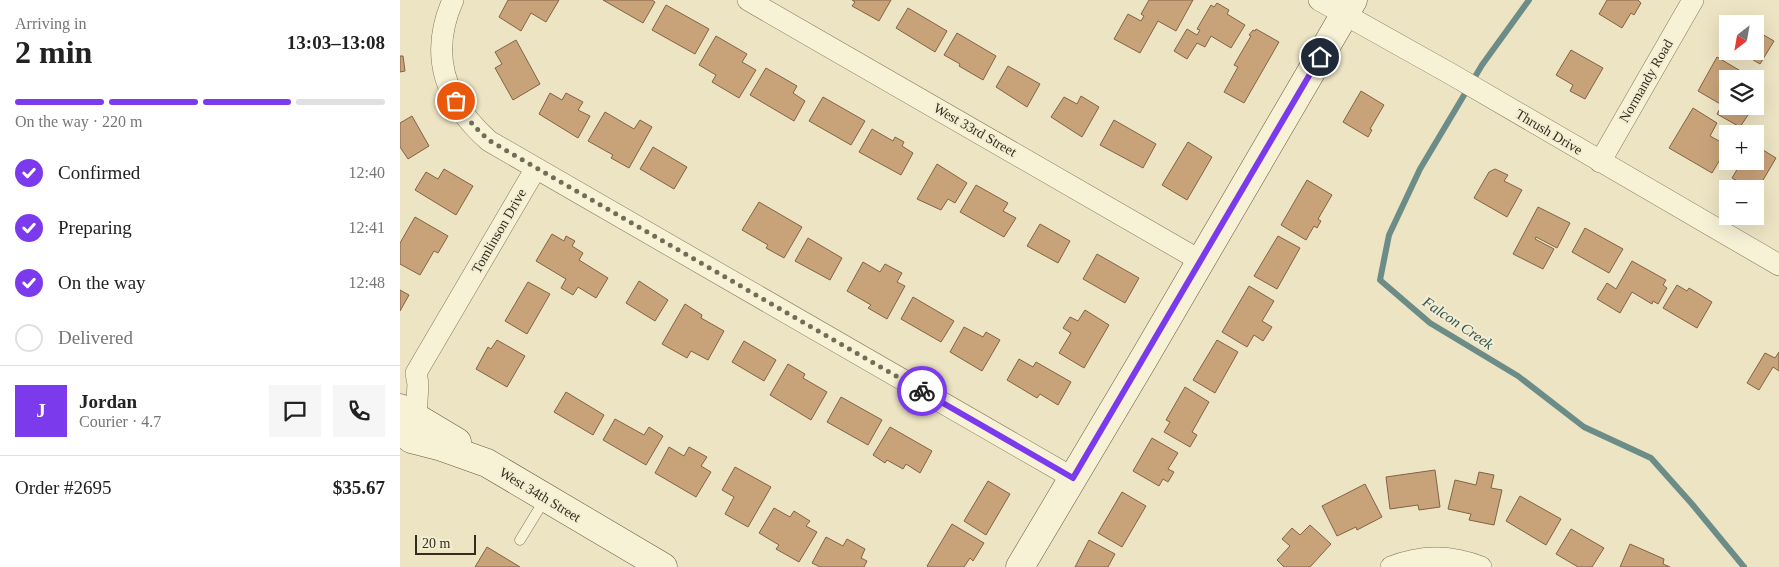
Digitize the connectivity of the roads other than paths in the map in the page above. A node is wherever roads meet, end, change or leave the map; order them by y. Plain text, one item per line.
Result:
1 (453, 0) edge
2 (748, 0) edge
3 (1320, 0) edge
4 (1693, 0) edge
5 (1349, 7) edge
6 (1600, 162) junction
7 (536, 168) junction
8 (1201, 261) junction
9 (1779, 265) edge
10 (408, 376) edge
11 (405, 427) edge
12 (1073, 478) junction
13 (546, 498) junction
14 (520, 540) dead end
15 (651, 564) edge
16 (1020, 567) edge
17 (1391, 567) edge
18 (1481, 567) edge

1 - 7 street
2 - 8 street, West 33rd Street
3 - 5 street, Thrush Drive
4 - 6 street, Normandy Road
5 - 6 street, Thrush Drive
5 - 8 street
6 - 9 street, Thrush Drive
7 - 10 street, Tomlinson Drive
7 - 12 street
8 - 12 street
10 - 11 street, Tomlinson Drive
11 - 13 street, West 34th Street
12 - 16 street
13 - 14 lane
13 - 15 street, West 34th Street
17 - 18 street

